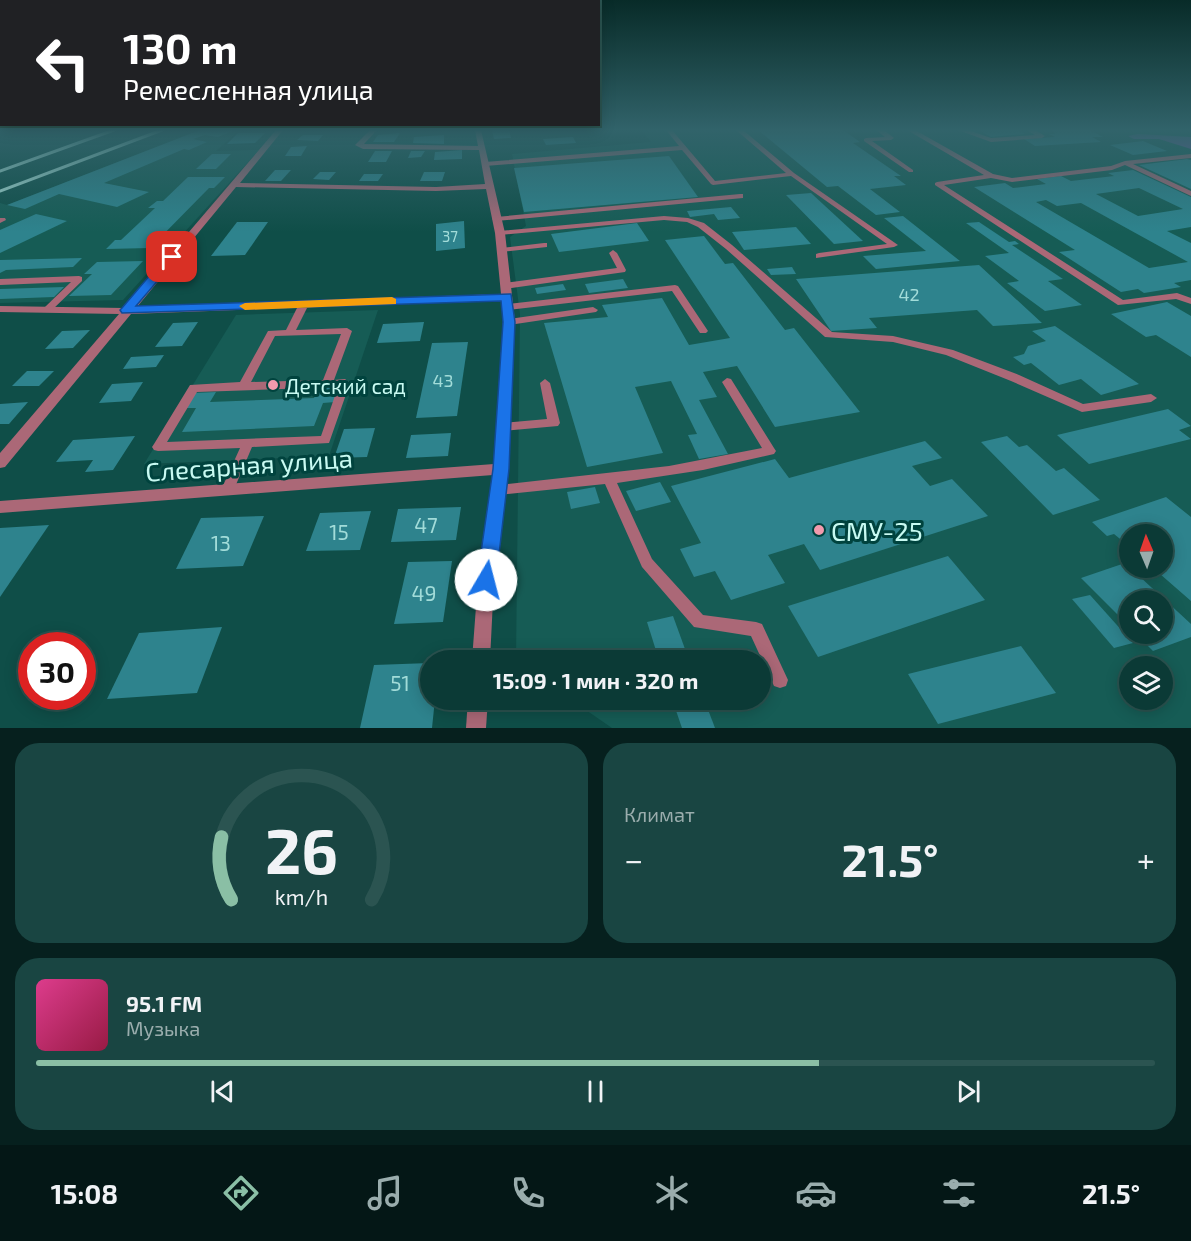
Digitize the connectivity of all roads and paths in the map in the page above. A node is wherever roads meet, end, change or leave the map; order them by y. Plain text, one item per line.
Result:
1 (251, 164) edge
2 (497, 164) edge
3 (697, 164) edge
4 (780, 164) edge
5 (901, 164) edge
6 (970, 164) edge
7 (1122, 164) edge
8 (1127, 164) edge
9 (485, 165) joint
10 (911, 171) dead end
11 (792, 174) junction
12 (991, 176) junction
13 (233, 185) junction
14 (490, 186) junction
15 (1191, 194) edge
16 (740, 196) dead end
17 (496, 219) junction
18 (500, 233) junction
19 (544, 245) dead end
20 (501, 250) junction
21 (613, 253) dead end
22 (819, 256) dead end
23 (0, 282) edge
24 (506, 297) junction
25 (1191, 301) edge
26 (304, 304) junction
27 (50, 308) junction
28 (0, 309) edge
29 (126, 310) junction
30 (593, 310) dead end
31 (509, 322) junction
32 (703, 331) dead end
33 (289, 333) junction
34 (727, 382) dead end
35 (546, 383) dead end
36 (327, 384) junction
37 (244, 386) junction
38 (1151, 398) dead end
39 (503, 427) junction
40 (248, 443) junction
41 (0, 463) edge
42 (501, 469) junction
43 (609, 479) junction
44 (499, 489) junction
45 (227, 490) junction
46 (0, 507) edge
47 (482, 650) edge
48 (780, 680) dead end
49 (477, 710) edge
50 (476, 728) edge

1 - 13 street
2 - 9 lane
3 - 11 lane
4 - 11 lane
5 - 10 lane
6 - 12 lane
7 - 12 lane
8 - 15 lane
9 - 14 street
11 - 22 lane
12 - 25 lane
13 - 14 street
13 - 29 street
14 - 17 street
16 - 17 lane
17 - 18 street
18 - 20 street
18 - 38 lane
19 - 20 lane
20 - 24 street
21 - 24 lane
23 - 27 lane
24 - 26 street
24 - 31 street
24 - 32 lane
26 - 29 street
26 - 33 lane
27 - 28 street
27 - 29 street
29 - 41 street
30 - 31 lane
31 - 39 street
33 - 36 lane
33 - 37 lane
34 - 43 lane
35 - 39 lane
36 - 37 lane
36 - 40 lane
37 - 40 lane
39 - 42 street
40 - 45 lane
42 - 44 street
42 - 45 street, Слесарная улица
43 - 44 lane
43 - 48 lane
44 - 47 street
45 - 46 street, Слесарная улица
49 - 50 street

